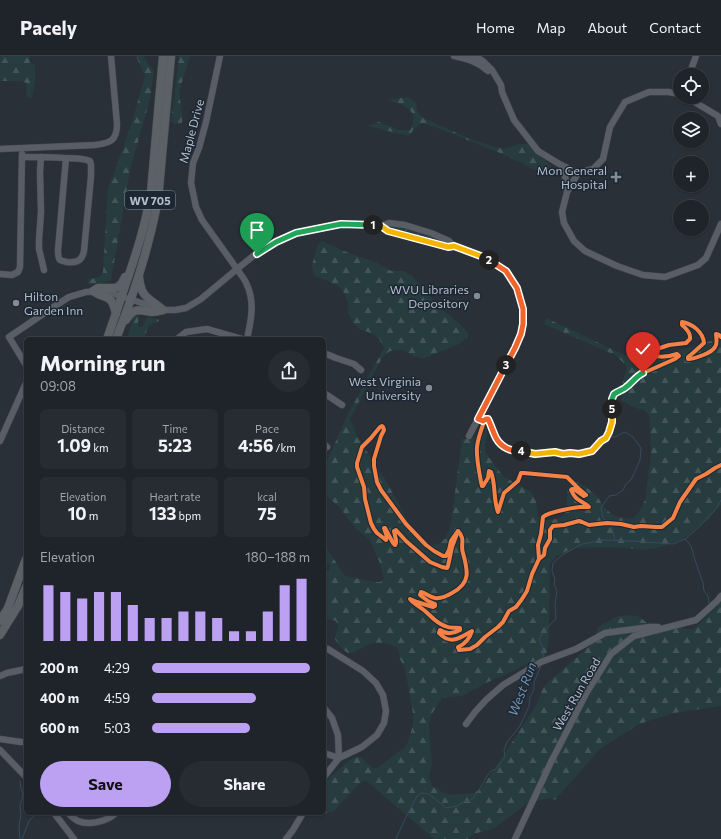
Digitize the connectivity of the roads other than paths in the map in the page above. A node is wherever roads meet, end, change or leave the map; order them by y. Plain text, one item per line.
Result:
1 (111, 56) edge
2 (163, 56) edge
3 (170, 56) edge
4 (220, 56) edge
5 (454, 56) edge
6 (696, 56) edge
7 (479, 58) edge
8 (692, 67) dead end
9 (673, 93) edge
10 (698, 104) edge
11 (721, 124) edge
12 (21, 148) junction
13 (0, 149) edge
14 (22, 157) junction
15 (41, 157) junction
16 (66, 158) junction
17 (561, 165) junction
18 (578, 173) junction
19 (567, 192) junction
20 (721, 224) edge
21 (381, 226) junction
22 (140, 241) junction
23 (454, 246) junction
24 (237, 269) junction
25 (44, 270) dead end
26 (139, 273) junction
27 (0, 274) edge
28 (93, 291) junction
29 (122, 296) junction
30 (130, 299) junction
31 (162, 310) junction
32 (116, 314) junction
33 (186, 336) edge
34 (108, 337) edge
35 (117, 337) edge
36 (117, 337) edge
37 (235, 337) edge
38 (247, 337) edge
39 (326, 354) edge
40 (24, 362) edge
41 (361, 370) dead end
42 (24, 387) edge
43 (326, 394) edge
44 (342, 405) dead end
45 (468, 436) dead end
46 (0, 441) edge
47 (24, 564) edge
48 (24, 592) edge
49 (721, 596) edge
50 (0, 621) edge
51 (664, 627) junction
52 (0, 635) edge
53 (328, 649) dead end
54 (24, 669) edge
55 (0, 676) edge
56 (326, 710) edge
57 (466, 724) dead end
58 (0, 739) edge
59 (24, 742) edge
60 (0, 750) edge
61 (326, 754) edge
62 (339, 758) junction
63 (326, 774) edge
64 (24, 775) edge
65 (56, 815) edge
66 (70, 815) edge
67 (113, 815) edge
68 (302, 815) edge
69 (74, 839) edge
70 (286, 839) edge
71 (515, 839) edge

1 - 12 street
2 - 22 main road, WV 705
3 - 26 main road, WV 705
4 - 24 street, Maple Drive
5 - 7 street
6 - 8 street
7 - 17 street
9 - 18 street
10 - 11 street
12 - 13 street
12 - 14 street
14 - 15 street
14 - 27 street
15 - 16 street
15 - 25 street
16 - 16 street
17 - 18 street
17 - 19 street
18 - 19 street
19 - 20 street
21 - 23 street
21 - 23 street
21 - 24 street
22 - 28 main road
22 - 29 main road, WV 705
23 - 45 street
24 - 31 street
24 - 38 street, Maple Drive
26 - 30 main road, WV 705
26 - 31 main road
28 - 29 street
28 - 32 main road
28 - 40 street
29 - 30 street
29 - 32 main road, WV 705
30 - 31 street
30 - 36 main road, WV 705
31 - 35 main road
32 - 34 main road, WV 705
33 - 37 street
39 - 41 street
42 - 46 street
43 - 44 street
47 - 50 main road
48 - 52 main road
49 - 51 street, West Run Road
51 - 57 street
51 - 71 street, West Run Road
53 - 62 street
54 - 55 street
56 - 62 street
58 - 59 street
60 - 64 street
61 - 62 street
62 - 63 street
65 - 69 street
66 - 67 street
68 - 70 street

